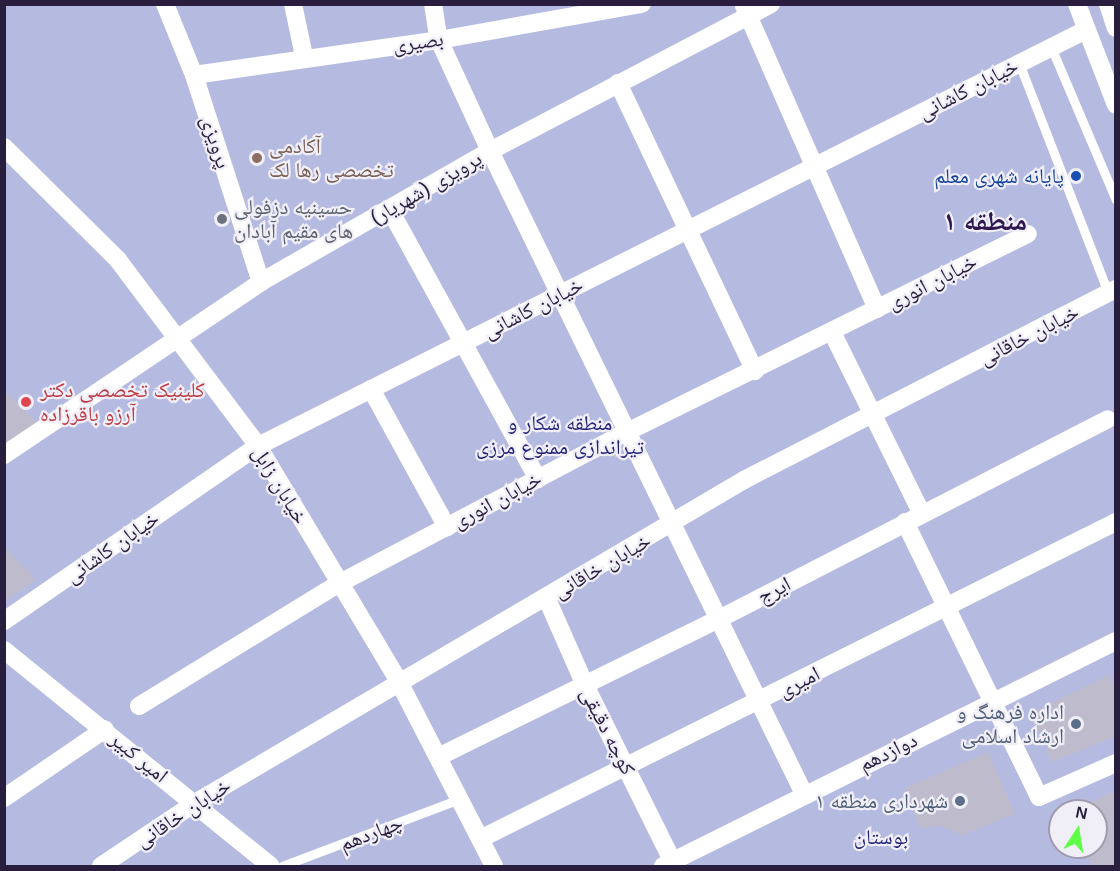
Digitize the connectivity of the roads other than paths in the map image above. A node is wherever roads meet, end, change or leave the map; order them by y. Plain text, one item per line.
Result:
1 (165, 4) edge
2 (293, 4) edge
3 (433, 4) edge
4 (642, 4) edge
5 (771, 4) edge
6 (1077, 4) edge
7 (1108, 4) edge
8 (746, 10) edge
9 (1116, 28) edge
10 (1084, 31) junction
11 (439, 40) junction
12 (1051, 47) junction
13 (304, 56) junction
14 (1019, 63) junction
15 (194, 75) junction
16 (618, 83) junction
17 (1116, 105) edge
18 (4, 147) edge
19 (490, 151) junction
20 (812, 168) junction
21 (1116, 200) edge
22 (390, 210) junction
23 (688, 230) junction
24 (1028, 234) dead end
25 (261, 282) junction
26 (1112, 291) edge
27 (560, 294) junction
28 (877, 309) junction
29 (832, 332) junction
30 (178, 336) junction
31 (463, 343) junction
32 (755, 371) junction
33 (371, 389) junction
34 (873, 413) junction
35 (1108, 419) dead end
36 (627, 432) junction
37 (258, 446) junction
38 (4, 455) edge
39 (538, 479) junction
40 (922, 514) junction
41 (905, 522) junction
42 (1116, 522) edge
43 (673, 525) junction
44 (447, 526) junction
45 (340, 583) junction
46 (547, 599) junction
47 (946, 607) junction
48 (719, 619) junction
49 (4, 621) edge
50 (1116, 641) edge
51 (4, 650) edge
52 (399, 682) junction
53 (585, 685) junction
54 (993, 701) junction
55 (759, 702) junction
56 (139, 706) dead end
57 (105, 729) junction
58 (438, 757) junction
59 (1116, 763) edge
60 (627, 767) junction
61 (804, 794) junction
62 (4, 798) edge
63 (459, 799) junction
64 (195, 803) junction
65 (480, 839) junction
66 (668, 864) edge
67 (101, 867) edge
68 (272, 867) edge
69 (282, 867) edge
70 (494, 867) edge

1 - 15 street, پرویزی
2 - 13 street
3 - 11 street
4 - 11 street, بصیری
5 - 8 street, پرویزی (شهریار)
6 - 10 street
7 - 9 street
8 - 16 street, پرویزی (شهریار)
8 - 20 street
10 - 12 street, خیابان کاشانی
10 - 17 street
11 - 13 street, بصیری
11 - 19 street
12 - 14 street, خیابان کاشانی
12 - 21 lane
13 - 15 street, بصیری
14 - 20 street, خیابان کاشانی
14 - 26 lane
15 - 25 street, پرویزی
16 - 19 street, پرویزی (شهریار)
16 - 23 street
18 - 30 street, خیابان زابل
19 - 22 street, پرویزی (شهریار)
19 - 27 street
20 - 23 street, خیابان کاشانی
20 - 28 street
22 - 25 street, پرویزی (شهریار)
22 - 31 street
23 - 27 street, خیابان کاشانی
23 - 32 street
24 - 28 street, خیابان انوری
25 - 30 street, پرویزی (شهریار)
26 - 34 street, خیابان خاقانی
27 - 31 street, خیابان کاشانی
27 - 36 street
28 - 29 street, خیابان انوری
29 - 32 street, خیابان انوری
29 - 34 street
30 - 37 street, خیابان زابل
30 - 38 street, پرویزی (شهریار)
31 - 33 street, خیابان کاشانی
31 - 39 street
32 - 36 street, خیابان انوری
33 - 37 street, خیابان کاشانی
33 - 44 street
34 - 40 street
34 - 43 street, خیابان خاقانی
35 - 40 street, ایرج
36 - 39 street, خیابان انوری
36 - 43 street
37 - 45 street, خیابان زابل
37 - 49 street, خیابان کاشانی
39 - 44 street, خیابان انوری
40 - 41 street, ایرج
41 - 47 street
41 - 48 street, ایرج
42 - 47 street, امیری
43 - 46 street, خیابان خاقانی
43 - 48 street
44 - 45 street, خیابان انوری
45 - 52 street, خیابان زابل
45 - 56 street, خیابان انوری
46 - 52 street, خیابان خاقانی
46 - 53 street, کوچه دقیقی
47 - 54 street
47 - 55 street, امیری
48 - 53 street, ایرج
48 - 55 street
50 - 54 street, دوازدهم
51 - 57 street, امیر کبیر
52 - 58 street, خیابان زابل
52 - 64 street, خیابان خاقانی
53 - 58 street, ایرج
53 - 60 street, کوچه دقیقی
54 - 59 street
54 - 61 street, دوازدهم
55 - 60 street, امیری
55 - 61 street
57 - 62 street
57 - 64 street, امیر کبیر
58 - 63 street, خیابان زابل
60 - 65 street, امیری
60 - 66 street, کوچه دقیقی
61 - 66 street, دوازدهم
63 - 65 street, خیابان زابل
63 - 69 lane, چهاردهم
64 - 67 street, خیابان خاقانی
64 - 68 street, امیر کبیر
65 - 70 street, خیابان زابل

